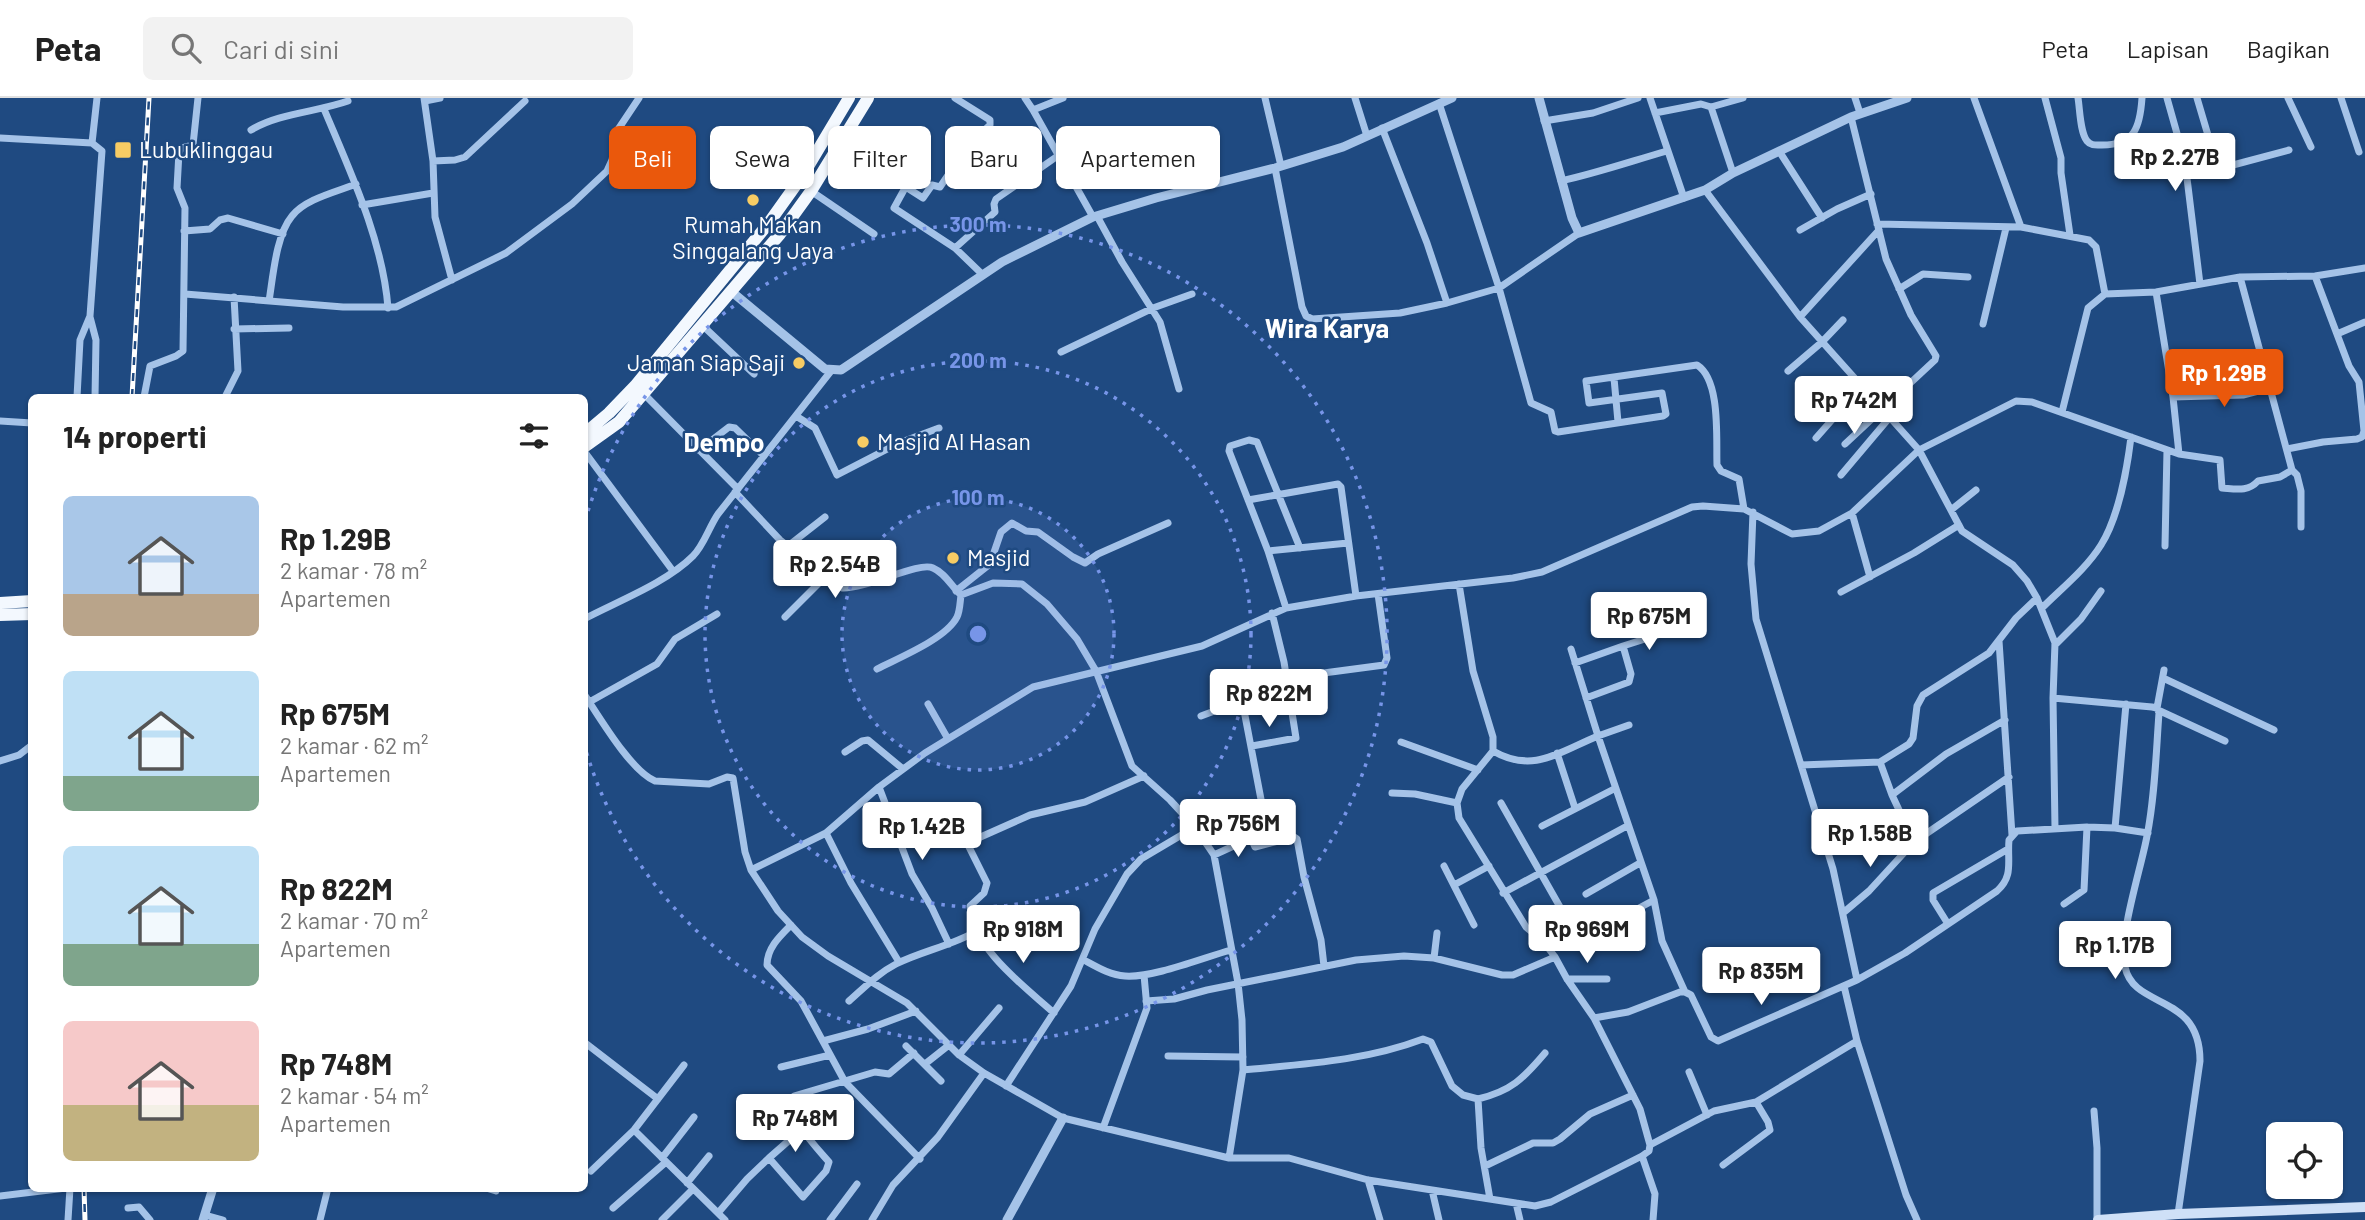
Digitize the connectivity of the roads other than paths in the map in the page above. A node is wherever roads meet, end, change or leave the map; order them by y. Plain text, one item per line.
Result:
1 (97, 98) edge
2 (198, 98) edge
3 (440, 98) edge
4 (639, 98) edge
5 (849, 98) edge
6 (868, 98) edge
7 (955, 98) edge
8 (1024, 98) edge
9 (1063, 98) edge
10 (1265, 98) edge
11 (1355, 98) edge
12 (1452, 98) edge
13 (1539, 98) edge
14 (1638, 98) edge
15 (1650, 98) edge
16 (1743, 98) edge
17 (1855, 98) edge
18 (1907, 98) edge
19 (1974, 98) edge
20 (2045, 98) edge
21 (2078, 98) edge
22 (2142, 98) edge
23 (2167, 98) edge
24 (2197, 98) edge
25 (2288, 98) edge
26 (2341, 98) edge
27 (424, 100) edge
28 (348, 101) dead end
29 (525, 101) dead end
30 (1439, 103) junction
31 (1711, 107) junction
32 (324, 109) junction
33 (1033, 110) junction
34 (1655, 113) junction
35 (1855, 115) junction
36 (1544, 121) junction
37 (851, 126) edge
38 (1382, 128) junction
39 (251, 130) dead end
40 (1367, 136) junction
41 (0, 138) edge
42 (92, 143) junction
43 (2311, 147) dead end
44 (1056, 150) edge
45 (2289, 150) dead end
46 (1667, 151) junction
47 (1779, 151) junction
48 (2359, 152) dead end
49 (1056, 157) edge
50 (433, 161) junction
51 (828, 164) edge
52 (1278, 167) junction
53 (1733, 173) junction
54 (1561, 181) junction
55 (356, 184) junction
56 (931, 186) edge
57 (904, 189) edge
58 (907, 189) edge
59 (929, 189) edge
60 (1079, 189) edge
61 (1705, 190) junction
62 (811, 191) junction
63 (433, 193) junction
64 (1871, 194) junction
65 (1684, 198) junction
66 (362, 205) junction
67 (1095, 216) junction
68 (1822, 218) junction
69 (1878, 227) junction
70 (2006, 228) junction
71 (2021, 228) junction
72 (1800, 230) dead end
73 (184, 231) junction
74 (1579, 233) junction
75 (283, 234) junction
76 (874, 234) dead end
77 (2070, 235) junction
78 (955, 248) junction
79 (2365, 268) edge
80 (983, 275) junction
81 (2315, 276) junction
82 (1968, 277) dead end
83 (2240, 277) junction
84 (452, 280) junction
85 (720, 282) junction
86 (2200, 284) junction
87 (1499, 288) junction
88 (1899, 289) junction
89 (732, 292) junction
90 (2156, 292) junction
91 (1192, 294) dead end
92 (2105, 294) junction
93 (185, 295) junction
94 (234, 297) junction
95 (269, 301) junction
96 (1447, 303) junction
97 (388, 309) junction
98 (1153, 309) junction
99 (90, 316) junction
100 (1800, 317) junction
101 (1843, 320) dead end
102 (2365, 323) edge
103 (1983, 324) dead end
104 (703, 326) junction
105 (289, 328) dead end
106 (234, 329) junction
107 (2337, 334) junction
108 (1822, 342) junction
109 (1061, 352) dead end
110 (831, 371) junction
111 (1788, 371) dead end
112 (754, 374) dead end
113 (1614, 378) junction
114 (1861, 387) junction
115 (2270, 388) junction
116 (1179, 389) dead end
117 (77, 394) edge
118 (95, 394) edge
119 (145, 394) edge
120 (226, 394) edge
121 (644, 394) junction
122 (2173, 397) junction
123 (1616, 400) junction
124 (1881, 408) junction
125 (2062, 412) junction
126 (796, 416) junction
127 (1890, 417) junction
128 (0, 421) edge
129 (1618, 422) junction
130 (28, 423) edge
131 (939, 428) dead end
132 (588, 431) edge
133 (2131, 437) junction
134 (1816, 438) dead end
135 (1845, 444) dead end
136 (588, 446) edge
137 (2287, 449) junction
138 (699, 450) junction
139 (1919, 450) junction
140 (2167, 450) junction
141 (588, 454) edge
142 (2179, 454) junction
143 (764, 456) junction
144 (2292, 470) junction
145 (1841, 475) dead end
146 (737, 490) junction
147 (1976, 491) dead end
148 (1278, 494) junction
149 (1248, 500) junction
150 (1744, 509) junction
151 (1951, 510) junction
152 (1753, 512) junction
153 (1852, 513) junction
154 (825, 517) dead end
155 (1168, 523) dead end
156 (1959, 525) junction
157 (2301, 527) dead end
158 (1348, 543) junction
159 (788, 546) junction
160 (2165, 546) dead end
161 (1300, 548) junction
162 (1268, 551) junction
163 (673, 571) junction
164 (826, 576) junction
165 (1870, 577) junction
166 (1459, 584) junction
167 (957, 591) junction
168 (2101, 591) dead end
169 (1840, 592) dead end
170 (1378, 594) junction
171 (1356, 596) junction
172 (2037, 598) junction
173 (28, 601) edge
174 (0, 603) edge
175 (1286, 608) junction
176 (2042, 608) junction
177 (28, 614) edge
178 (717, 614) dead end
179 (1272, 614) junction
180 (0, 615) edge
181 (588, 617) edge
182 (785, 617) dead end
183 (1667, 632) dead end
184 (1999, 640) junction
185 (2055, 645) junction
186 (1623, 646) junction
187 (1571, 649) dead end
188 (1575, 663) junction
189 (877, 669) dead end
190 (1096, 671) junction
191 (1286, 678) junction
192 (1238, 679) junction
193 (1586, 698) junction
194 (2053, 698) junction
195 (588, 702) edge
196 (588, 704) edge
197 (928, 704) dead end
198 (2126, 704) junction
199 (2157, 709) junction
200 (1201, 716) dead end
201 (2005, 720) junction
202 (1629, 724) dead end
203 (2274, 730) dead end
204 (1598, 736) junction
205 (948, 739) junction
206 (2225, 741) dead end
207 (1401, 742) dead end
208 (1252, 746) junction
209 (28, 748) edge
210 (1493, 751) junction
211 (845, 752) dead end
212 (1557, 753) junction
213 (0, 761) edge
214 (1880, 762) junction
215 (1801, 765) junction
216 (903, 769) junction
217 (1478, 769) junction
218 (1144, 776) junction
219 (2010, 777) junction
220 (879, 788) junction
221 (1614, 789) junction
222 (1392, 793) dead end
223 (1892, 794) junction
224 (1457, 803) junction
225 (1501, 803) dead end
226 (1575, 808) junction
227 (1902, 817) junction
228 (1542, 826) dead end
229 (1627, 826) junction
230 (1195, 827) junction
231 (2087, 827) junction
232 (2054, 828) junction
233 (2116, 828) junction
234 (826, 833) junction
235 (2148, 833) junction
236 (1823, 834) junction
237 (2012, 835) junction
238 (1251, 838) junction
239 (1914, 842) junction
240 (2008, 849) junction
241 (1214, 855) junction
242 (1640, 863) junction
243 (1444, 866) dead end
244 (1489, 866) junction
245 (751, 870) junction
246 (1540, 873) junction
247 (1454, 885) junction
248 (1503, 893) junction
249 (1586, 894) dead end
250 (1654, 900) junction
251 (2064, 904) dead end
252 (1560, 907) dead end
253 (1843, 913) junction
254 (1615, 922) dead end
255 (1948, 924) junction
256 (791, 925) junction
257 (1474, 925) dead end
258 (976, 931) junction
259 (1437, 933) dead end
260 (949, 944) junction
261 (1231, 950) junction
262 (1555, 957) junction
263 (1434, 958) junction
264 (1084, 960) junction
265 (899, 962) junction
266 (1324, 966) junction
267 (1144, 975) junction
268 (1567, 979) junction
269 (1607, 979) dead end
270 (1857, 980) junction
271 (868, 981) junction
272 (1238, 983) junction
273 (1844, 986) junction
274 (1685, 992) junction
275 (849, 1001) dead end
276 (1146, 1001) junction
277 (999, 1008) dead end
278 (916, 1011) junction
279 (1054, 1013) junction
280 (1594, 1018) junction
281 (823, 1041) junction
282 (1857, 1041) junction
283 (588, 1045) edge
284 (949, 1045) junction
285 (906, 1046) dead end
286 (914, 1053) junction
287 (1545, 1053) dead end
288 (830, 1055) junction
289 (959, 1055) junction
290 (1168, 1056) dead end
291 (1243, 1057) junction
292 (925, 1064) junction
293 (684, 1065) dead end
294 (782, 1066) dead end
295 (1243, 1070) junction
296 (1689, 1072) dead end
297 (984, 1073) junction
298 (941, 1081) dead end
299 (845, 1082) junction
300 (1006, 1086) junction
301 (1633, 1095) junction
302 (658, 1099) junction
303 (1478, 1099) junction
304 (1756, 1102) junction
305 (2094, 1111) dead end
306 (1707, 1115) junction
307 (694, 1117) dead end
308 (1063, 1118) junction
309 (1103, 1128) junction
310 (802, 1129) junction
311 (634, 1130) junction
312 (1650, 1145) junction
313 (709, 1156) dead end
314 (1642, 1156) junction
315 (769, 1158) junction
316 (1229, 1158) junction
317 (920, 1159) junction
318 (664, 1160) junction
319 (1723, 1165) dead end
320 (1485, 1166) junction
321 (591, 1171) dead end
322 (1368, 1180) junction
323 (857, 1184) dead end
324 (690, 1186) junction
325 (1432, 1190) junction
326 (34, 1192) edge
327 (68, 1192) edge
328 (212, 1192) edge
329 (327, 1192) edge
330 (0, 1196) edge
331 (1490, 1199) junction
332 (1516, 1203) junction
333 (2365, 1207) edge
334 (128, 1208) dead end
335 (613, 1208) dead end
336 (2178, 1214) junction
337 (720, 1217) edge
338 (204, 1218) edge
339 (68, 1220) edge
340 (150, 1220) edge
341 (223, 1220) edge
342 (320, 1220) edge
343 (662, 1220) edge
344 (830, 1220) edge
345 (872, 1220) edge
346 (1007, 1220) edge
347 (1380, 1220) edge
348 (1438, 1220) edge
349 (1520, 1220) edge
350 (1653, 1220) edge
351 (1917, 1220) edge
352 (2097, 1220) edge

1 - 42 street
2 - 73 street
3 - 27 street
4 - 84 street
5 - 85 highway
6 - 37 highway
7 - 56 street
8 - 33 street
9 - 33 street
10 - 52 street
11 - 40 street
12 - 30 street
13 - 36 street
14 - 36 street
15 - 34 street
16 - 31 street
17 - 35 street
18 - 35 street
19 - 71 street
20 - 77 street
21 - 22 street
23 - 86 street
24 - 45 street
25 - 43 street
26 - 48 street
27 - 50 street
28 - 32 street
29 - 50 street
30 - 38 street
30 - 87 street
31 - 34 street
31 - 53 street
32 - 39 street
32 - 55 street
33 - 44 street
34 - 46 street
35 - 47 street
35 - 64 street
36 - 54 street
38 - 40 street
38 - 96 street
40 - 52 street
41 - 42 street
42 - 99 street
46 - 54 street
46 - 65 street
47 - 53 street
47 - 68 street
49 - 78 street
50 - 63 street
51 - 62 highway
52 - 67 street
52 - 96 street
53 - 61 street
54 - 74 street
55 - 66 street
55 - 75 street
57 - 78 street
58 - 59 street
60 - 67 street
61 - 65 street
61 - 100 street
62 - 76 street
62 - 89 highway
63 - 66 street
63 - 84 street
64 - 68 street
64 - 69 street
65 - 74 street
66 - 97 street
67 - 80 street
67 - 98 street
68 - 72 street
69 - 70 street
69 - 88 street
69 - 100 street
70 - 71 street
70 - 103 street
71 - 77 street
73 - 75 street
73 - 93 street
74 - 87 street
75 - 95 street
77 - 92 street
78 - 80 street
79 - 81 street
80 - 110 street
81 - 83 street
81 - 107 street
82 - 88 street
83 - 86 street
83 - 115 street
84 - 97 street
85 - 89 highway
85 - 132 highway
86 - 90 street
87 - 96 street
87 - 129 street
88 - 124 street
89 - 104 highway
89 - 110 street
90 - 92 street
90 - 122 street
91 - 98 street
92 - 125 street
93 - 94 street
93 - 119 street
94 - 95 street
94 - 106 street
95 - 97 street
98 - 109 street
98 - 116 street
99 - 117 street
99 - 118 street
100 - 108 street
101 - 108 street
102 - 107 street
104 - 112 street
104 - 121 highway
105 - 106 street
106 - 120 street
107 - 137 street
108 - 111 street
108 - 114 street
110 - 126 street
113 - 123 street
113 - 123 street
113 - 150 street
114 - 124 street
114 - 134 street
115 - 122 street
115 - 137 street
121 - 136 highway
121 - 138 street
122 - 142 street
123 - 129 street
123 - 129 street
124 - 127 street
124 - 135 street
125 - 133 street
125 - 139 street
126 - 131 street
126 - 143 street
127 - 139 street
127 - 145 street
128 - 130 street
133 - 140 street
133 - 176 street
137 - 144 street
138 - 143 street
138 - 146 street
139 - 151 street
139 - 153 street
140 - 142 street
140 - 160 street
141 - 163 street
142 - 144 street
143 - 146 street
144 - 157 street
146 - 159 street
146 - 163 street
147 - 151 street
148 - 149 street
148 - 149 street
148 - 158 street
148 - 161 street
149 - 162 street
150 - 152 street
150 - 166 street
151 - 156 street
152 - 153 street
152 - 215 street
153 - 165 street
154 - 159 street
155 - 167 street
156 - 165 street
156 - 172 street
158 - 161 street
158 - 171 street
159 - 164 street
161 - 162 street
162 - 175 street
163 - 181 street
164 - 167 street
164 - 182 street
165 - 169 street
166 - 170 street
166 - 210 street
167 - 189 street
167 - 190 street
168 - 185 street
170 - 171 street
170 - 191 street
171 - 175 street
172 - 176 street
172 - 184 street
173 - 174 highway
175 - 179 street
176 - 185 street
177 - 180 highway
178 - 195 street
179 - 190 street
179 - 191 street
183 - 186 street
184 - 201 street
184 - 214 street
185 - 194 street
186 - 188 street
186 - 193 street
187 - 188 street
188 - 193 street
190 - 205 street
190 - 218 street
191 - 192 street
191 - 208 street
192 - 200 street
192 - 208 street
193 - 204 street
194 - 198 street
194 - 232 street
196 - 245 street
197 - 205 street
198 - 199 street
198 - 233 street
199 - 203 street
199 - 206 street
199 - 235 street
201 - 219 street
201 - 223 street
202 - 204 street
204 - 212 street
204 - 221 street
205 - 216 street
207 - 217 street
208 - 238 street
209 - 213 street
210 - 212 street
210 - 217 street
211 - 216 street
212 - 226 street
214 - 215 street
214 - 223 street
215 - 236 street
216 - 220 street
217 - 224 street
218 - 230 street
218 - 258 street
219 - 237 street
219 - 239 street
220 - 234 street
220 - 260 street
221 - 226 street
221 - 229 street
222 - 224 street
223 - 227 street
224 - 244 street
225 - 246 street
226 - 228 street
227 - 236 street
227 - 239 street
229 - 242 street
229 - 246 street
230 - 241 street
230 - 264 street
231 - 232 street
231 - 233 street
231 - 251 street
232 - 237 street
233 - 235 street
234 - 245 street
234 - 265 street
235 - 336 street
236 - 253 street
237 - 240 street
238 - 241 street
238 - 266 street
239 - 253 street
240 - 255 street
240 - 255 street
241 - 261 street
242 - 249 street
242 - 250 street
243 - 247 street
244 - 247 street
244 - 248 street
245 - 256 street
246 - 248 street
246 - 252 street
247 - 257 street
248 - 262 street
250 - 254 street
250 - 274 street
253 - 270 street
255 - 270 street
256 - 271 street
256 - 281 street
258 - 260 street
258 - 279 street
259 - 263 street
260 - 265 street
261 - 267 street
261 - 272 street
262 - 263 street
262 - 268 street
263 - 266 street
264 - 267 street
264 - 279 street
265 - 271 street
266 - 272 street
267 - 276 street
268 - 269 street
268 - 280 street
270 - 273 street
271 - 275 street
271 - 278 street
272 - 276 street
272 - 291 street
273 - 274 street
273 - 282 street
274 - 280 street
276 - 309 street
277 - 289 street
278 - 281 street
278 - 284 street
279 - 300 street
280 - 301 street
281 - 288 street
282 - 304 street
282 - 351 street
283 - 302 street
284 - 289 street
284 - 292 street
285 - 286 street
286 - 292 street
286 - 299 street
287 - 303 street
288 - 294 street
288 - 299 street
289 - 297 street
290 - 291 street
291 - 295 street
292 - 298 street
293 - 302 street
295 - 303 street
295 - 316 street
296 - 306 street
297 - 300 street
297 - 317 street
299 - 310 street
299 - 317 street
300 - 308 street
301 - 312 street
301 - 320 street
302 - 311 street
303 - 320 street
304 - 306 street
304 - 319 street
305 - 352 street
306 - 312 street
307 - 318 street
308 - 309 street
308 - 346 street
309 - 316 street
310 - 315 street
310 - 315 street
311 - 318 street
311 - 321 street
312 - 314 street
313 - 324 street
314 - 332 street
314 - 350 street
315 - 337 street
316 - 322 street
317 - 345 street
318 - 324 street
318 - 335 street
320 - 331 street
322 - 325 street
322 - 347 street
323 - 344 street
324 - 337 street
324 - 343 street
325 - 331 street
325 - 348 street
326 - 330 street
327 - 339 street
328 - 338 street
329 - 342 street
331 - 332 street
332 - 349 street
333 - 336 main road
334 - 340 street
336 - 352 main road
338 - 341 street

